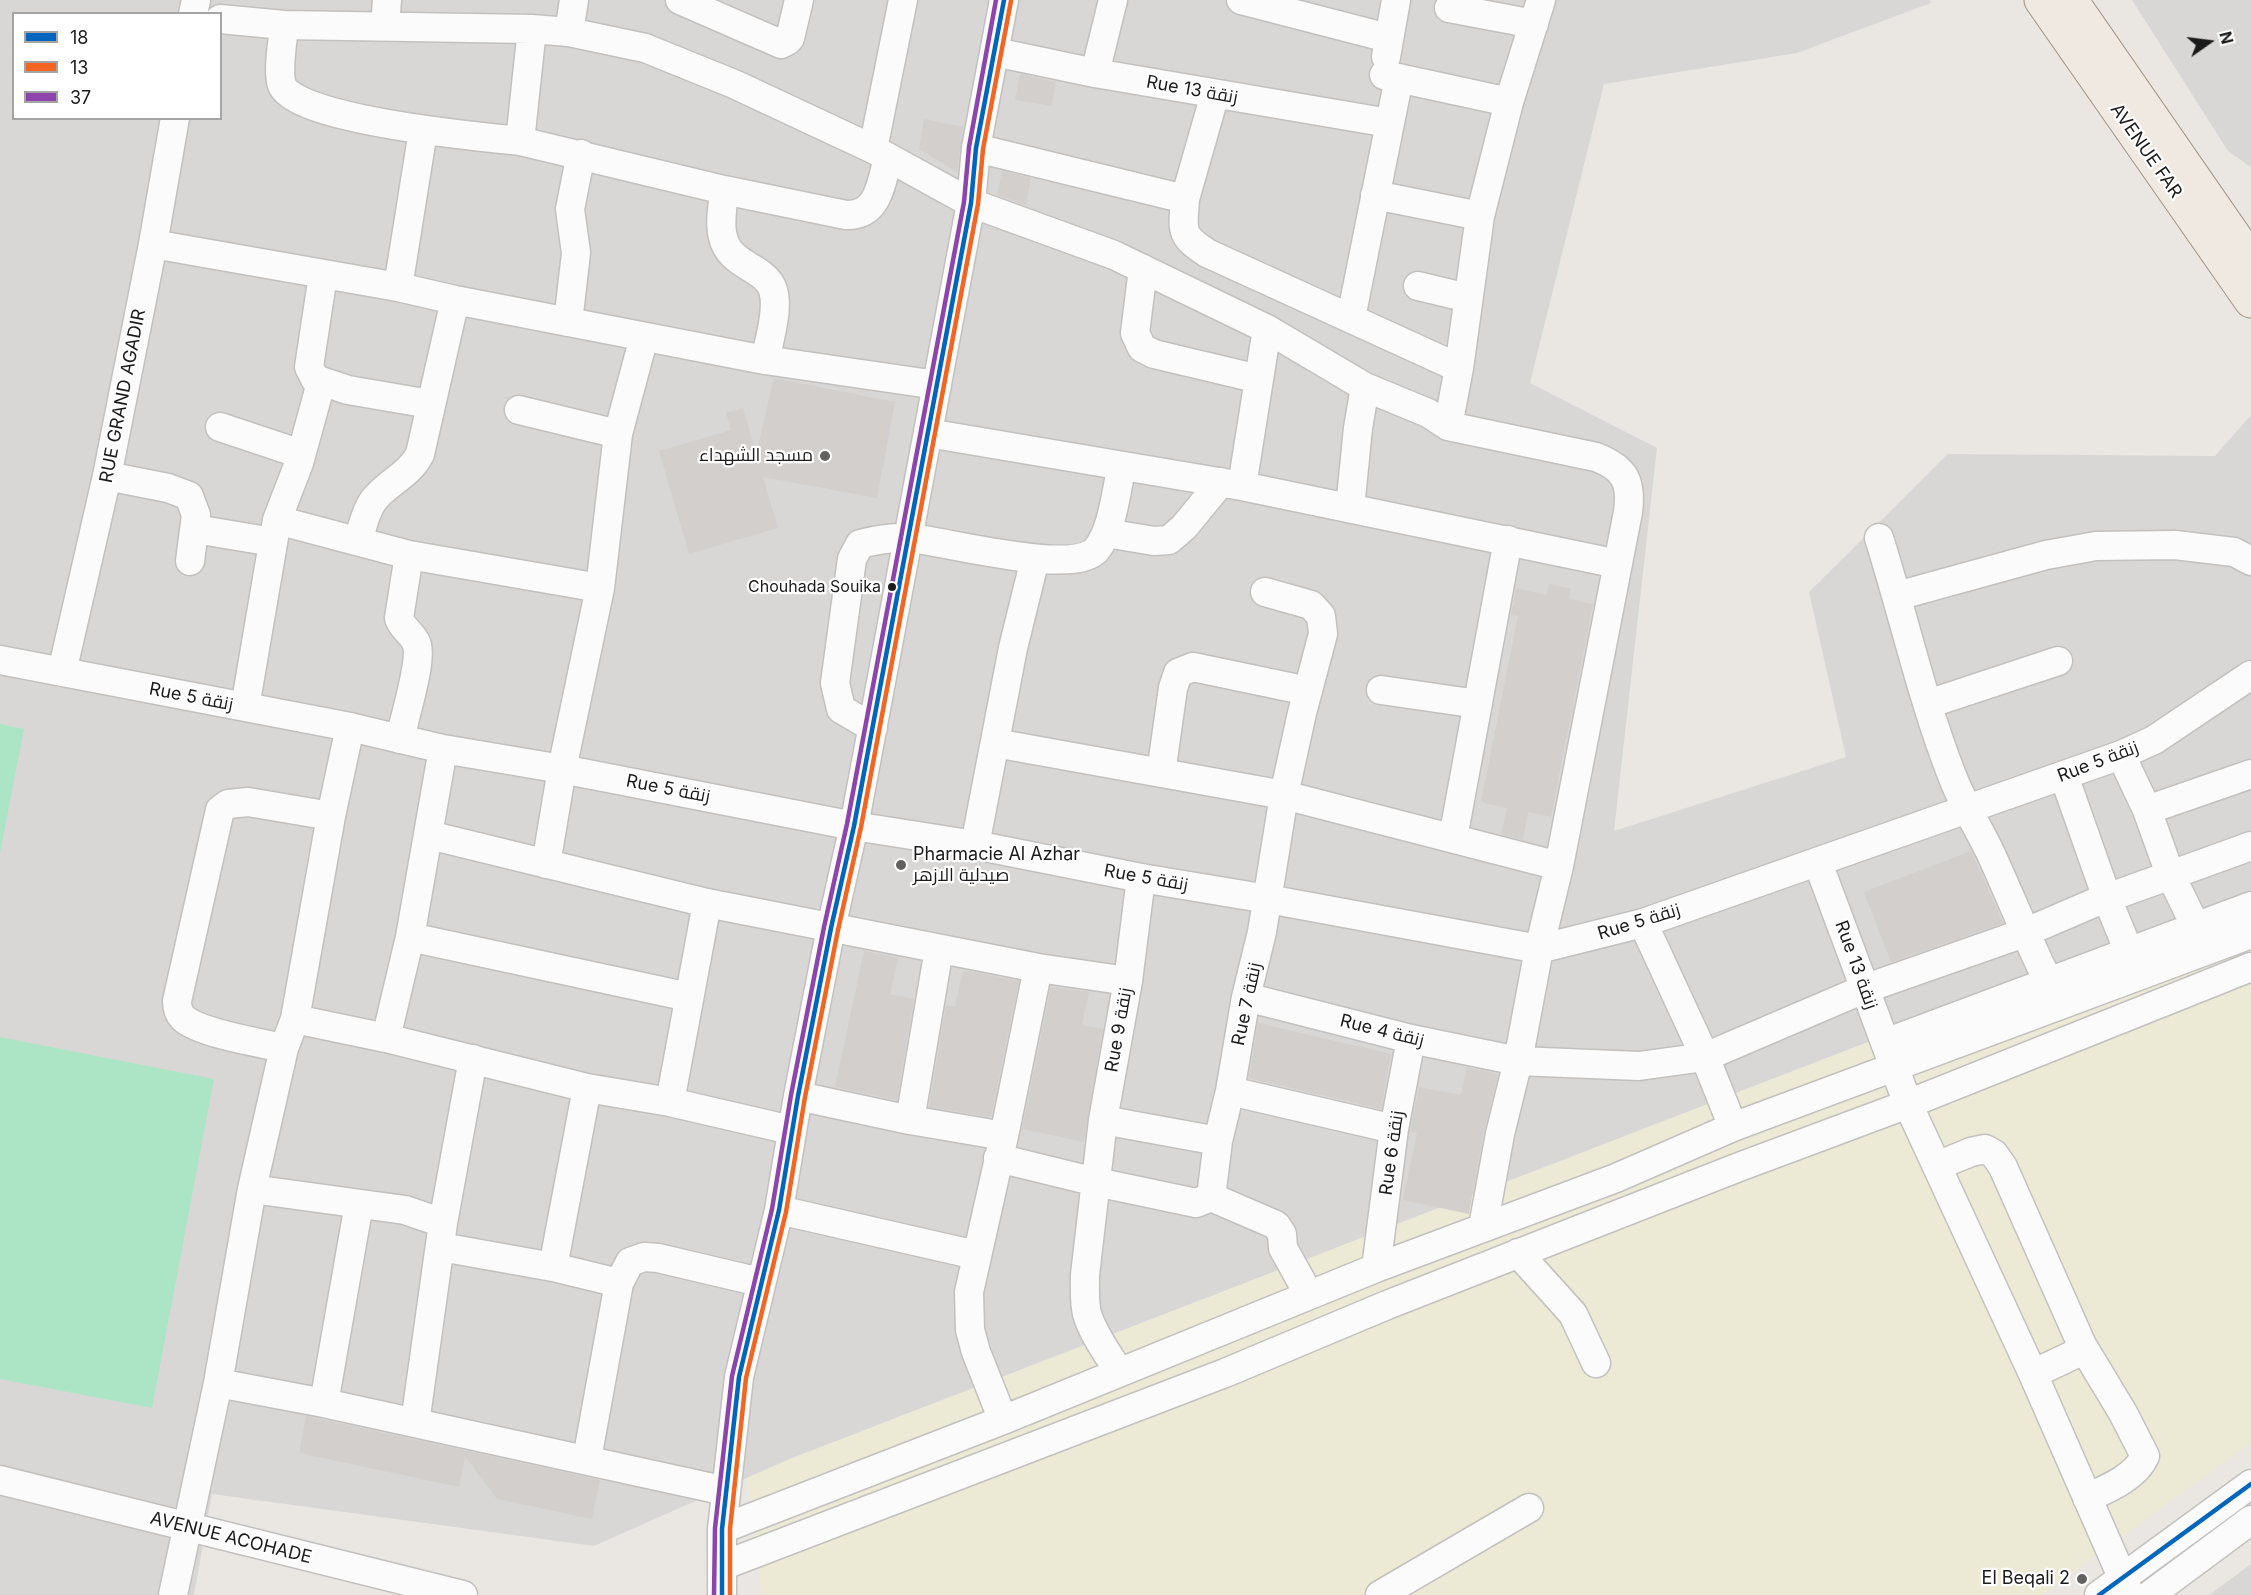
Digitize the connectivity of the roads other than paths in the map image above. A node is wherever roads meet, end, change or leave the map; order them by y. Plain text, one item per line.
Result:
1 (574, 0) edge
2 (680, 0) edge
3 (799, 0) edge
4 (903, 0) edge
5 (1004, 0) edge
6 (1113, 0) edge
7 (1241, 0) edge
8 (1396, 0) edge
9 (2041, 0) edge
10 (2071, 0) edge
11 (710, 6) edge
12 (1449, 8) dead end
13 (1538, 12) edge
14 (386, 13) edge
15 (222, 18) edge
16 (284, 25) junction
17 (532, 29) junction
18 (569, 32) junction
19 (1388, 38) junction
20 (995, 52) junction
21 (1095, 73) junction
22 (1391, 76) junction
23 (1215, 94) junction
24 (1509, 102) junction
25 (175, 120) edge
26 (1382, 122) junction
27 (423, 131) junction
28 (520, 141) junction
29 (976, 148) junction
30 (581, 154) junction
31 (881, 154) junction
32 (724, 190) junction
33 (1375, 195) junction
34 (1185, 199) junction
35 (971, 203) junction
36 (1480, 216) junction
37 (153, 244) junction
38 (2251, 260) edge
39 (1143, 269) junction
40 (323, 275) junction
41 (1418, 286) dead end
42 (399, 287) junction
43 (1468, 298) junction
44 (455, 300) junction
45 (2251, 301) edge
46 (1352, 318) junction
47 (568, 322) junction
48 (1267, 329) junction
49 (644, 337) junction
50 (765, 360) junction
51 (1459, 368) junction
52 (1259, 379) junction
53 (321, 382) junction
54 (937, 385) junction
55 (1365, 387) junction
56 (430, 404) junction
57 (519, 410) dead end
58 (1448, 426) junction
59 (220, 427) dead end
60 (928, 433) junction
61 (618, 434) junction
62 (301, 454) junction
63 (1122, 466) junction
64 (107, 476) junction
65 (1231, 484) junction
66 (1350, 508) junction
67 (195, 529) junction
68 (275, 531) junction
69 (1106, 533) junction
70 (909, 538) junction
71 (1879, 538) dead end
72 (1508, 540) junction
73 (358, 541) junction
74 (409, 555) junction
75 (1035, 559) junction
76 (190, 561) dead end
77 (2251, 561) edge
78 (1618, 564) junction
79 (600, 588) junction
80 (1265, 592) dead end
81 (1897, 596) junction
82 (0, 660) edge
83 (2058, 661) dead end
84 (62, 672) junction
85 (2251, 675) edge
86 (1381, 690) dead end
87 (1308, 691) junction
88 (1478, 704) junction
89 (1928, 704) junction
90 (245, 707) junction
91 (350, 728) junction
92 (873, 728) junction
93 (400, 739) junction
94 (995, 743) junction
95 (443, 749) junction
96 (2121, 755) junction
97 (562, 769) junction
98 (1161, 773) junction
99 (2251, 774) edge
100 (2064, 776) junction
101 (1284, 795) junction
102 (1968, 810) junction
103 (2147, 810) junction
104 (331, 816) junction
105 (854, 826) junction
106 (429, 835) junction
107 (1453, 838) junction
108 (975, 845) junction
109 (2251, 846) edge
110 (1818, 863) junction
111 (546, 864) junction
112 (1559, 866) junction
113 (2170, 874) junction
114 (1141, 878) junction
115 (2107, 898) junction
116 (1268, 899) junction
117 (707, 903) junction
118 (2251, 906) edge
119 (1643, 923) junction
120 (2196, 927) junction
121 (831, 928) junction
122 (2024, 933) junction
123 (2251, 934) edge
124 (410, 938) junction
125 (939, 949) junction
126 (1539, 950) junction
127 (2129, 952) junction
128 (2251, 967) edge
129 (1038, 968) junction
130 (1128, 981) junction
131 (2048, 981) junction
132 (1864, 989) junction
133 (689, 997) junction
134 (1246, 997) junction
135 (295, 1018) junction
136 (386, 1038) junction
137 (1411, 1039) junction
138 (284, 1048) junction
139 (1889, 1055) junction
140 (1705, 1057) junction
141 (473, 1059) junction
142 (1518, 1061) junction
143 (587, 1088) junction
144 (1230, 1091) junction
145 (798, 1096) junction
146 (670, 1102) junction
147 (1908, 1104) junction
148 (910, 1120) junction
149 (1103, 1120) junction
150 (1733, 1127) junction
151 (1394, 1129) junction
152 (791, 1130) junction
153 (1218, 1141) junction
154 (1001, 1147) junction
155 (1936, 1166) junction
156 (1096, 1182) junction
157 (252, 1189) junction
158 (1203, 1200) junction
159 (359, 1204) junction
160 (778, 1210) junction
161 (1483, 1227) junction
162 (442, 1235) junction
163 (1518, 1253) junction
164 (976, 1254) junction
165 (553, 1267) junction
166 (1376, 1268) junction
167 (760, 1282) junction
168 (619, 1283) junction
169 (1309, 1295) junction
170 (2082, 1345) junction
171 (1596, 1363) dead end
172 (1119, 1372) junction
173 (2033, 1374) junction
174 (218, 1383) junction
175 (324, 1402) junction
176 (1003, 1420) junction
177 (415, 1423) junction
178 (587, 1460) junction
179 (0, 1480) edge
180 (2251, 1484) edge
181 (726, 1491) junction
182 (2087, 1498) junction
183 (1529, 1508) dead end
184 (2251, 1520) edge
185 (188, 1527) junction
186 (722, 1529) junction
187 (722, 1566) junction
188 (2126, 1587) edge
189 (173, 1595) edge
190 (463, 1595) edge
191 (722, 1595) edge
192 (1380, 1595) edge
193 (2099, 1595) edge
194 (2150, 1595) edge

1 - 18 street
2 - 11 street
3 - 11 street
4 - 31 street
5 - 20 street
6 - 21 street
7 - 19 street
8 - 19 street
9 - 45 main road, AVENUE FAR
10 - 38 main road, AVENUE FAR
12 - 13 street
13 - 24 street
14 - 16 street
14 - 17 street
15 - 16 street
16 - 27 street
17 - 18 street
17 - 28 street
18 - 31 street
19 - 22 street
20 - 21 street, Rue 13 زنقة
20 - 29 street
21 - 23 street, Rue 13 زنقة
22 - 24 street
22 - 26 street
23 - 26 street, Rue 13 زنقة
23 - 34 street
24 - 36 street
25 - 37 street, RUE GRAND AGADIR
26 - 33 street
27 - 28 street
27 - 42 street
28 - 30 street
29 - 34 street
29 - 35 street
30 - 32 street
30 - 47 street
31 - 32 street
31 - 35 street
32 - 50 street
33 - 36 street
33 - 46 street
34 - 46 street
35 - 39 street
35 - 54 street
36 - 43 street
37 - 40 street
37 - 64 street, RUE GRAND AGADIR
39 - 48 street
39 - 52 street
40 - 42 street
40 - 53 street
41 - 43 street
42 - 44 street
43 - 51 street
44 - 47 street
44 - 56 street
46 - 51 street
47 - 49 street
48 - 52 street
48 - 55 street
49 - 50 street
49 - 61 street
50 - 54 street
51 - 58 street
52 - 65 street
53 - 56 street
53 - 62 street
54 - 60 street
55 - 58 street
55 - 66 street
56 - 73 street
57 - 61 street
58 - 78 street
59 - 62 street
60 - 63 street
60 - 70 street
61 - 79 street
62 - 68 street
63 - 65 street
63 - 69 street
64 - 67 street
64 - 84 street, RUE GRAND AGADIR
65 - 66 street
65 - 69 street
66 - 72 street
67 - 68 street
67 - 76 street
68 - 73 street
68 - 90 street
69 - 75 street
70 - 75 street
70 - 92 street
70 - 92 street
71 - 81 street
72 - 78 street
72 - 88 street
73 - 74 street
74 - 79 street
74 - 93 street
75 - 94 street
77 - 81 street
78 - 112 street
79 - 97 street
80 - 87 street, Rue 7 زنقة
81 - 89 street
82 - 84 street, Rue 5 زنقة
83 - 89 street
84 - 90 street, Rue 5 زنقة
85 - 96 street, Rue 5 زنقة
86 - 88 street
87 - 98 street
87 - 101 street, Rue 7 زنقة
88 - 107 street
89 - 102 street
90 - 91 street, Rue 5 زنقة
91 - 93 street, Rue 5 زنقة
91 - 104 street
92 - 105 street
93 - 95 street, Rue 5 زنقة
94 - 98 street
94 - 108 street
95 - 97 street, Rue 5 زنقة
95 - 106 street
96 - 100 street, Rue 5 زنقة
96 - 103 street
97 - 105 street, Rue 5 زنقة
97 - 111 street
98 - 101 street
99 - 103 street
100 - 102 street, Rue 5 زنقة
100 - 115 street
101 - 107 street
101 - 116 street, Rue 7 زنقة
102 - 110 street, Rue 5 زنقة
102 - 122 street
103 - 113 street
104 - 135 street
104 - 138 street
105 - 108 street, Rue 5 زنقة
105 - 121 street
106 - 111 street
106 - 124 street
107 - 112 street
108 - 114 street, Rue 5 زنقة
109 - 113 street, Rue 4 زنقة
110 - 119 street, Rue 5 زنقة
110 - 132 street, Rue 13 زنقة
111 - 117 street
112 - 126 street
113 - 115 street, Rue 4 زنقة
113 - 120 street
114 - 116 street, Rue 5 زنقة
114 - 130 street, Rue 9 زنقة
115 - 122 street, Rue 4 زنقة
115 - 127 street
116 - 126 street, Rue 5 زنقة
116 - 134 street, Rue 7 زنقة
117 - 121 street
117 - 133 street
118 - 120 street
119 - 126 street, Rue 5 زنقة
119 - 140 street
120 - 127 street
121 - 125 street
121 - 145 street
122 - 131 street
122 - 132 street, Rue 4 زنقة
123 - 139 street
124 - 133 street
124 - 136 street
125 - 129 street
125 - 148 street
126 - 142 street
127 - 131 street
128 - 147 street
129 - 130 street
129 - 154 street
130 - 149 street, Rue 9 زنقة
131 - 139 street
132 - 139 street, Rue 13 زنقة
132 - 140 street, Rue 4 زنقة
133 - 146 street
134 - 137 street, Rue 4 زنقة
134 - 144 street, Rue 7 زنقة
135 - 136 street
135 - 138 street
136 - 141 street
137 - 142 street, Rue 4 زنقة
137 - 151 street, Rue 6 زنقة
138 - 157 street
139 - 147 street, Rue 13 زنقة
139 - 150 street
140 - 142 street, Rue 4 زنقة
140 - 150 street
141 - 143 street
141 - 162 street
142 - 161 street
143 - 146 street
143 - 165 street
144 - 151 street
144 - 153 street, Rue 7 زنقة
145 - 148 street
145 - 152 street
146 - 152 street
147 - 155 street, Rue 13 زنقة
147 - 163 street
148 - 154 street
149 - 153 street
149 - 156 street, Rue 9 زنقة
150 - 161 street
151 - 166 street, Rue 6 زنقة
152 - 160 street
153 - 158 street, Rue 7 زنقة
154 - 156 street
154 - 164 street
155 - 170 street
155 - 173 street, Rue 13 زنقة
156 - 158 street
156 - 172 street
157 - 159 street
157 - 174 street
158 - 169 street
159 - 162 street
159 - 175 street
160 - 164 street
160 - 167 street
161 - 166 street
162 - 165 street
162 - 177 street
163 - 171 street
163 - 187 street
164 - 176 street
165 - 168 street
166 - 169 street
167 - 168 street
167 - 181 street
168 - 178 street
169 - 172 street
170 - 173 street
170 - 182 street
172 - 176 street
173 - 182 street, Rue 13 زنقة
174 - 175 street
174 - 185 street
175 - 177 street
176 - 186 street
177 - 178 street
178 - 181 street
179 - 185 street, AVENUE ACOHADE
180 - 188 street
181 - 186 street
182 - 188 street, Rue 13 زنقة
183 - 192 street
184 - 194 street
185 - 189 street
185 - 190 street, AVENUE ACOHADE
186 - 187 street
187 - 191 street
188 - 193 street

